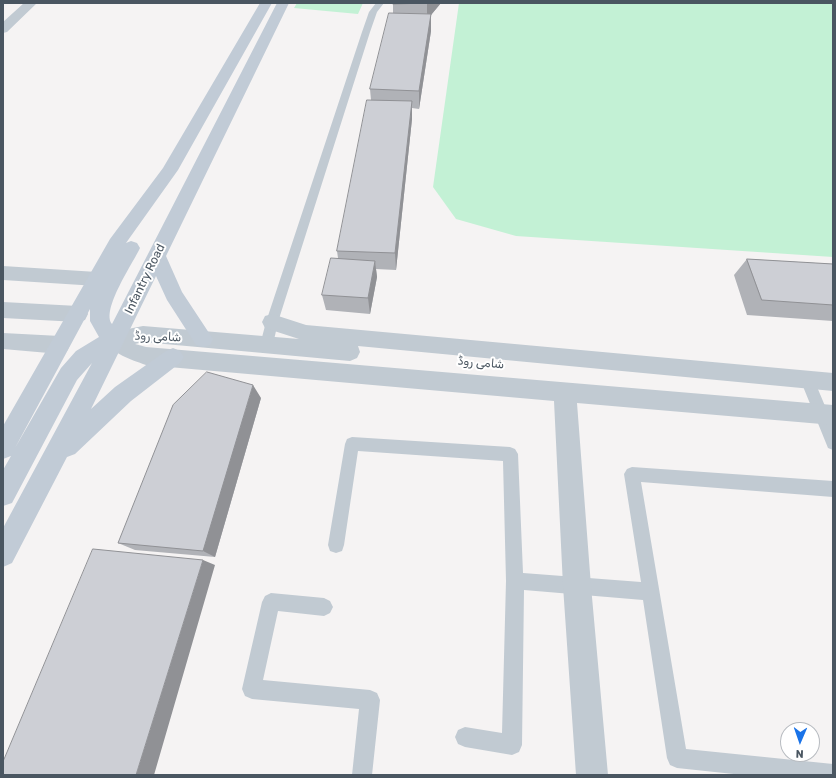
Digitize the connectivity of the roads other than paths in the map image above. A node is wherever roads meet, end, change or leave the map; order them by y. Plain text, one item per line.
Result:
1 (31, 3) edge
2 (266, 3) edge
3 (284, 3) edge
4 (380, 3) edge
5 (3, 29) edge
6 (170, 170) junction
7 (156, 255) junction
8 (3, 273) edge
9 (98, 279) junction
10 (3, 310) edge
11 (78, 314) junction
12 (272, 322) junction
13 (115, 339) junction
14 (203, 339) junction
15 (3, 341) edge
16 (60, 345) junction
17 (267, 345) junction
18 (173, 357) junction
19 (665, 366) junction
20 (543, 368) junction
21 (807, 379) junction
22 (833, 382) edge
23 (555, 390) junction
24 (827, 414) edge
25 (833, 443) edge
26 (3, 448) edge
27 (49, 465) junction
28 (833, 489) edge
29 (3, 494) edge
30 (336, 545) dead end
31 (3, 554) edge
32 (515, 581) junction
33 (577, 586) junction
34 (650, 592) junction
35 (324, 607) dead end
36 (466, 737) dead end
37 (833, 774) edge
38 (362, 775) edge
39 (592, 775) edge

1 - 5 street
2 - 6 main road
3 - 7 main road, Infantry Road
4 - 12 lane
6 - 9 main road
6 - 13 main road
7 - 13 main road, Infantry Road
7 - 14 main road
8 - 9 street
9 - 11 main road
10 - 11 street
11 - 16 main road
12 - 17 lane
12 - 19 street, شامی روڈ
13 - 14 street, شامی روڈ
13 - 18 street, شامی روڈ
13 - 27 main road, Infantry Road
13 - 29 main road
14 - 17 street, شامی روڈ
15 - 16 street
16 - 26 main road
17 - 20 street, شامی روڈ
18 - 23 street, شامی روڈ
18 - 27 main road
19 - 20 street, شامی روڈ
19 - 21 street, شامی روڈ
20 - 23 street
21 - 22 street, شامی روڈ
21 - 24 lane
23 - 24 street, شامی روڈ
23 - 33 street
24 - 25 lane
27 - 31 main road, Infantry Road
28 - 34 lane
30 - 32 lane
32 - 33 lane
32 - 36 lane
33 - 34 lane
33 - 39 street
34 - 37 lane
35 - 38 lane

